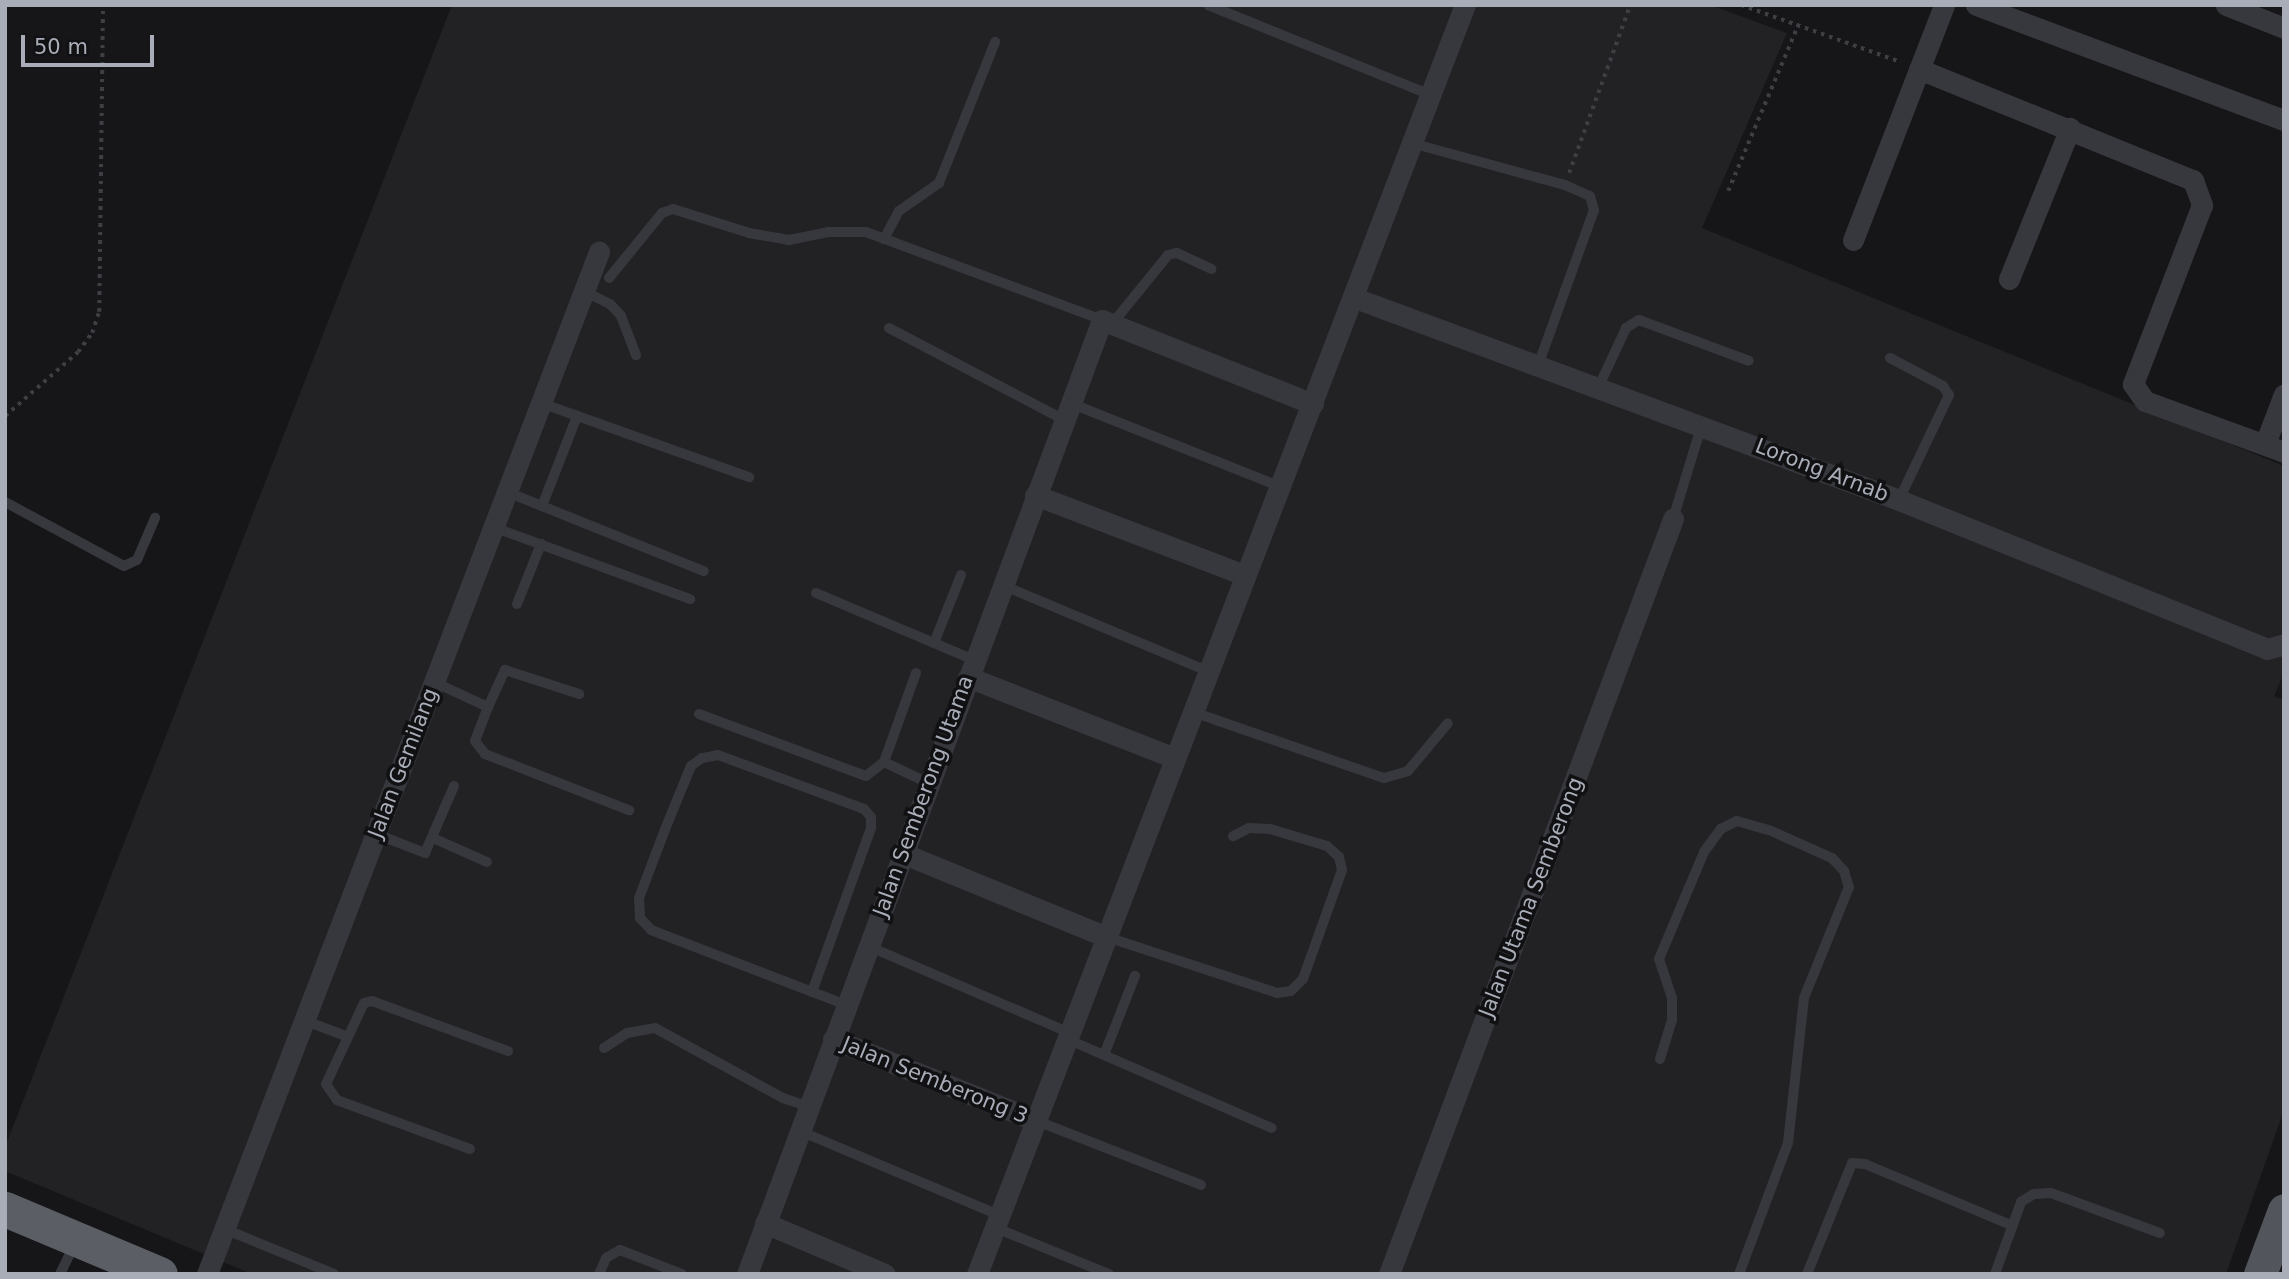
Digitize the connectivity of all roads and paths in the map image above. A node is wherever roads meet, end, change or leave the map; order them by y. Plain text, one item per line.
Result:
1 (103, 5) edge
2 (1208, 5) edge
3 (1465, 5) edge
4 (1630, 5) edge
5 (1741, 5) edge
6 (1944, 5) edge
7 (1976, 5) edge
8 (2226, 5) edge
9 (2273, 18) edge
10 (1798, 25) junction
11 (995, 42) dead end
12 (1919, 69) junction
13 (1431, 95) junction
14 (2284, 121) edge
15 (2070, 128) junction
16 (1415, 144) junction
17 (1565, 185) junction
18 (1728, 191) dead end
19 (884, 239) junction
20 (1853, 240) dead end
21 (599, 252) dead end
22 (1210, 269) dead end
23 (609, 278) dead end
24 (2009, 279) dead end
25 (584, 291) junction
26 (1354, 298) junction
27 (1107, 322) junction
28 (889, 328) dead end
29 (636, 355) dead end
30 (1890, 358) dead end
31 (1749, 361) dead end
32 (1539, 363) junction
33 (1599, 386) junction
34 (2284, 394) edge
35 (541, 403) junction
36 (1313, 404) junction
37 (1067, 412) junction
38 (5, 416) edge
39 (577, 416) junction
40 (1702, 424) junction
41 (2274, 448) edge
42 (749, 477) dead end
43 (1281, 487) junction
44 (507, 492) junction
45 (1035, 495) junction
46 (1899, 500) junction
47 (5, 502) edge
48 (542, 506) junction
49 (155, 518) dead end
50 (1673, 519) joint
51 (493, 527) junction
52 (541, 544) junction
53 (704, 571) dead end
54 (961, 575) dead end
55 (1245, 575) junction
56 (1002, 586) junction
57 (816, 593) dead end
58 (690, 599) dead end
59 (517, 604) dead end
60 (934, 643) junction
61 (2284, 644) edge
62 (971, 668) junction
63 (1208, 671) junction
64 (916, 673) dead end
65 (434, 682) junction
66 (579, 694) dead end
67 (488, 707) junction
68 (1193, 712) junction
69 (699, 714) dead end
70 (1448, 723) dead end
71 (1175, 758) junction
72 (884, 762) junction
73 (928, 783) junction
74 (454, 786) dead end
75 (629, 810) dead end
76 (376, 834) junction
77 (1233, 836) dead end
78 (433, 838) junction
79 (902, 853) junction
80 (487, 862) dead end
81 (1107, 937) junction
82 (868, 946) junction
83 (1135, 976) dead end
84 (812, 992) junction
85 (846, 1005) junction
86 (301, 1019) junction
87 (346, 1036) junction
88 (1068, 1036) junction
89 (833, 1039) junction
90 (604, 1048) dead end
91 (508, 1051) dead end
92 (1104, 1055) junction
93 (1660, 1059) dead end
94 (809, 1107) junction
95 (1037, 1121) junction
96 (1272, 1128) dead end
97 (800, 1131) junction
98 (470, 1149) dead end
99 (1200, 1185) dead end
100 (2284, 1210) edge
101 (7, 1212) edge
102 (999, 1222) junction
103 (765, 1223) junction
104 (2012, 1226) junction
105 (222, 1228) junction
106 (2160, 1233) dead end
107 (76, 1239) junction
108 (2265, 1271) edge
109 (60, 1274) edge
110 (160, 1274) edge
111 (207, 1274) edge
112 (334, 1274) edge
113 (599, 1274) edge
114 (682, 1274) edge
115 (747, 1274) edge
116 (885, 1274) edge
117 (977, 1274) edge
118 (1109, 1274) edge
119 (1389, 1274) edge
120 (1739, 1274) edge
121 (1807, 1274) edge
122 (1995, 1274) edge

1 - 38 path
2 - 13 lane
3 - 13 street
4 - 17 path
5 - 10 path
6 - 12 street
7 - 14 street
8 - 9 street
10 - 12 path
10 - 18 path
11 - 19 lane
12 - 15 street
12 - 20 street
13 - 16 street
15 - 24 street
15 - 41 street
16 - 17 lane
16 - 26 street
17 - 32 lane
19 - 23 lane
19 - 27 lane
21 - 25 street, Jalan Gemilang
22 - 27 lane
25 - 29 lane
25 - 35 street, Jalan Gemilang
26 - 32 street, Lorong Arnab
26 - 36 street
27 - 36 street
27 - 37 street, Jalan Semberong Utama
28 - 37 lane
30 - 46 lane
31 - 33 lane
32 - 33 street, Lorong Arnab
33 - 40 street, Lorong Arnab
34 - 41 street
35 - 39 lane
35 - 44 street, Jalan Gemilang
36 - 43 street
37 - 43 lane
37 - 45 street, Jalan Semberong Utama
39 - 42 lane
39 - 48 lane
40 - 46 street, Lorong Arnab
40 - 50 lane
43 - 55 street
44 - 48 lane
44 - 51 street, Jalan Gemilang
45 - 55 street
45 - 56 street, Jalan Semberong Utama
46 - 61 street, Lorong Arnab
47 - 49 lane
48 - 53 lane
50 - 119 street, Jalan Utama Semberong
51 - 52 lane
51 - 65 street, Jalan Gemilang
52 - 58 lane
52 - 59 lane
54 - 60 lane
55 - 63 street
56 - 62 street, Jalan Semberong Utama
56 - 63 lane
57 - 60 lane
60 - 62 lane
62 - 71 street
62 - 73 street, Jalan Semberong Utama
63 - 68 street
64 - 72 lane
65 - 67 lane
65 - 76 street, Jalan Gemilang
66 - 67 lane
67 - 75 lane
68 - 70 lane
68 - 71 street
69 - 72 lane
71 - 81 street
72 - 73 lane
73 - 79 street, Jalan Semberong Utama
74 - 78 lane
76 - 78 lane
76 - 86 street, Jalan Gemilang
77 - 81 lane
78 - 80 lane
79 - 81 street
79 - 82 street, Jalan Semberong Utama
81 - 88 street
82 - 85 street, Jalan Semberong Utama
82 - 88 lane
83 - 92 lane
84 - 84 lane
84 - 85 lane
85 - 89 street, Jalan Semberong Utama
86 - 87 lane
86 - 105 street, Jalan Gemilang
87 - 91 lane
87 - 98 lane
88 - 92 lane
88 - 95 street
89 - 94 street, Jalan Semberong Utama
89 - 95 street, Jalan Semberong 3
90 - 94 lane
92 - 96 lane
93 - 120 lane
94 - 97 street, Jalan Semberong Utama
95 - 99 lane
95 - 102 street
97 - 102 lane
97 - 103 street, Jalan Semberong Utama
100 - 108 main road
101 - 107 highway
102 - 117 street
102 - 118 lane
103 - 115 street, Jalan Semberong Utama
103 - 116 street
104 - 106 lane
104 - 121 lane
104 - 122 lane
105 - 111 street, Jalan Gemilang
105 - 112 lane
107 - 109 lane
107 - 110 highway
113 - 114 lane

